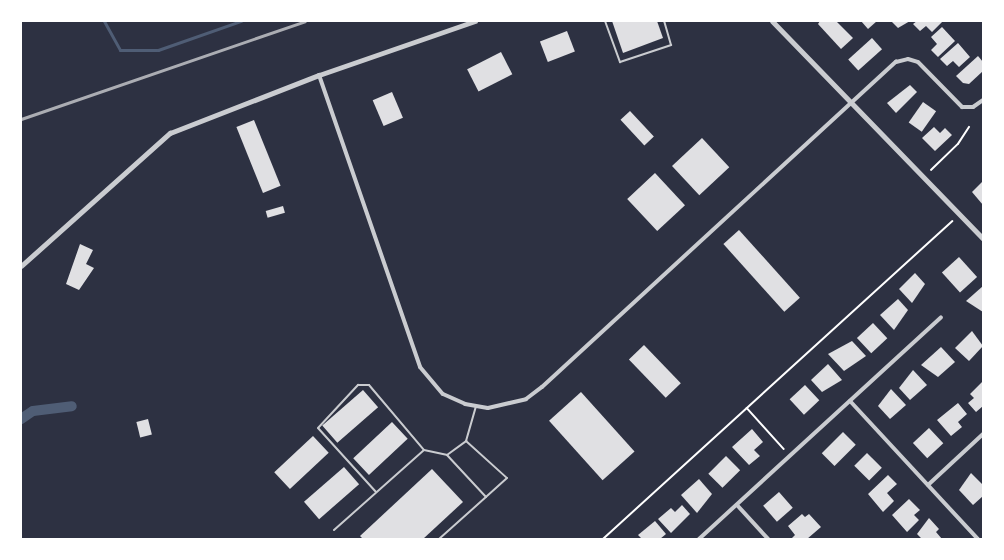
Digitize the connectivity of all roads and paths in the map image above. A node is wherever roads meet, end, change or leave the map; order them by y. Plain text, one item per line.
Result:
1 (475, 21) edge
2 (606, 21) edge
3 (664, 21) edge
4 (772, 21) edge
5 (319, 75) junction
6 (983, 100) edge
7 (852, 104) junction
8 (969, 127) dead end
9 (931, 170) dead end
10 (952, 221) dead end
11 (983, 239) edge
12 (21, 266) edge
13 (941, 316) dead end
14 (850, 401) junction
15 (476, 407) junction
16 (747, 408) junction
17 (983, 434) edge
18 (466, 441) junction
19 (784, 449) dead end
20 (423, 450) junction
21 (447, 455) junction
22 (928, 485) junction
23 (376, 492) junction
24 (486, 497) junction
25 (736, 505) junction
26 (334, 530) dead end
27 (439, 539) edge
28 (603, 539) edge
29 (699, 539) edge
30 (768, 539) edge
31 (978, 539) edge

1 - 5 street
2 - 3 lane
4 - 7 street
5 - 12 street
5 - 15 street
6 - 7 street
7 - 11 street
7 - 15 street
8 - 9 path
10 - 16 path
13 - 14 street
14 - 22 street
14 - 25 street
15 - 18 lane
16 - 19 path
16 - 28 path
17 - 22 street
18 - 21 lane
18 - 24 lane
20 - 21 lane
20 - 23 lane
20 - 23 lane
21 - 24 lane
22 - 31 street
23 - 26 lane
24 - 27 lane
25 - 29 street
25 - 30 street

